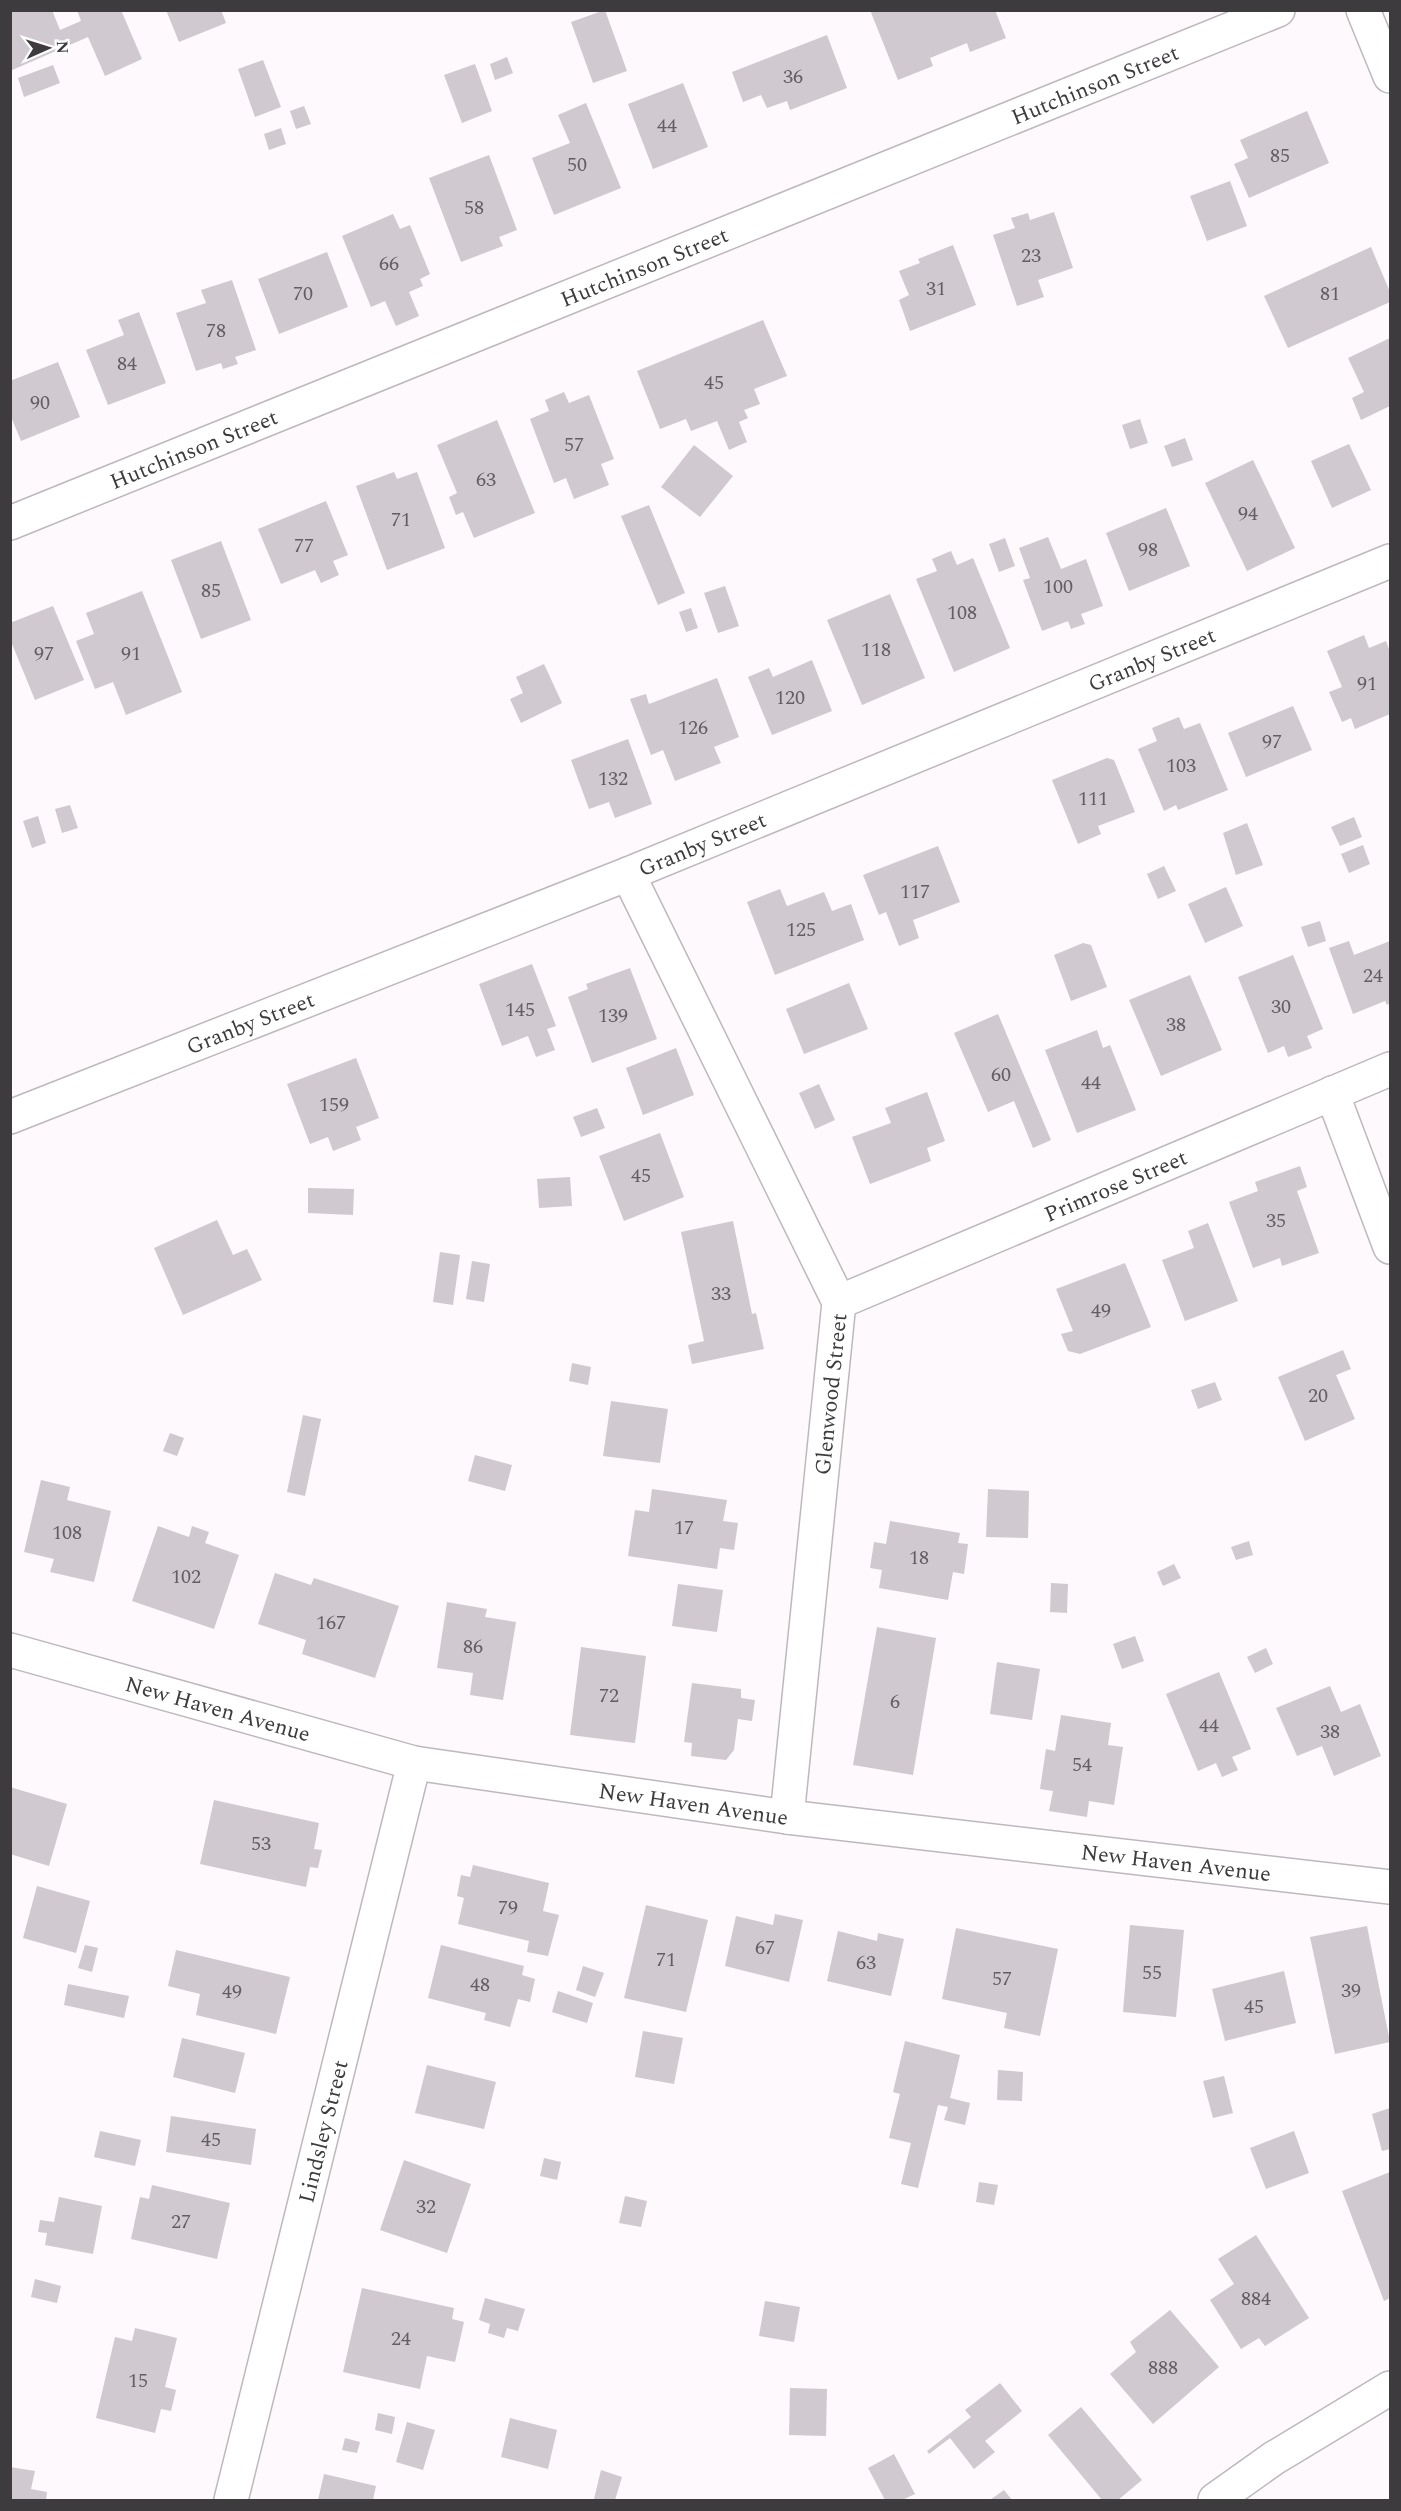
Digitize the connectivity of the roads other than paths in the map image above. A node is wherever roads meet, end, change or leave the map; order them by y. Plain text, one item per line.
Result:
1 (1278, 10) edge
2 (1363, 10) edge
3 (1390, 76) edge
4 (10, 523) edge
5 (1390, 561) edge
6 (628, 874) junction
7 (1390, 1069) edge
8 (1332, 1093) junction
9 (10, 1117) edge
10 (1390, 1247) edge
11 (839, 1302) junction
12 (10, 1650) edge
13 (414, 1763) junction
14 (787, 1817) junction
15 (1390, 1887) edge
16 (1390, 2388) edge
17 (231, 2500) edge
18 (1215, 2500) edge

1 - 4 street, Hutchinson Street
2 - 3 street
5 - 6 street, Granby Street
6 - 9 street, Granby Street
6 - 11 street, Glenwood Street
7 - 8 street, Primrose Street
8 - 10 street
8 - 11 street, Primrose Street
11 - 14 street, Glenwood Street
12 - 13 street, New Haven Avenue
13 - 14 street, New Haven Avenue
13 - 17 street, Lindsley Street
14 - 15 street, New Haven Avenue
16 - 18 street

